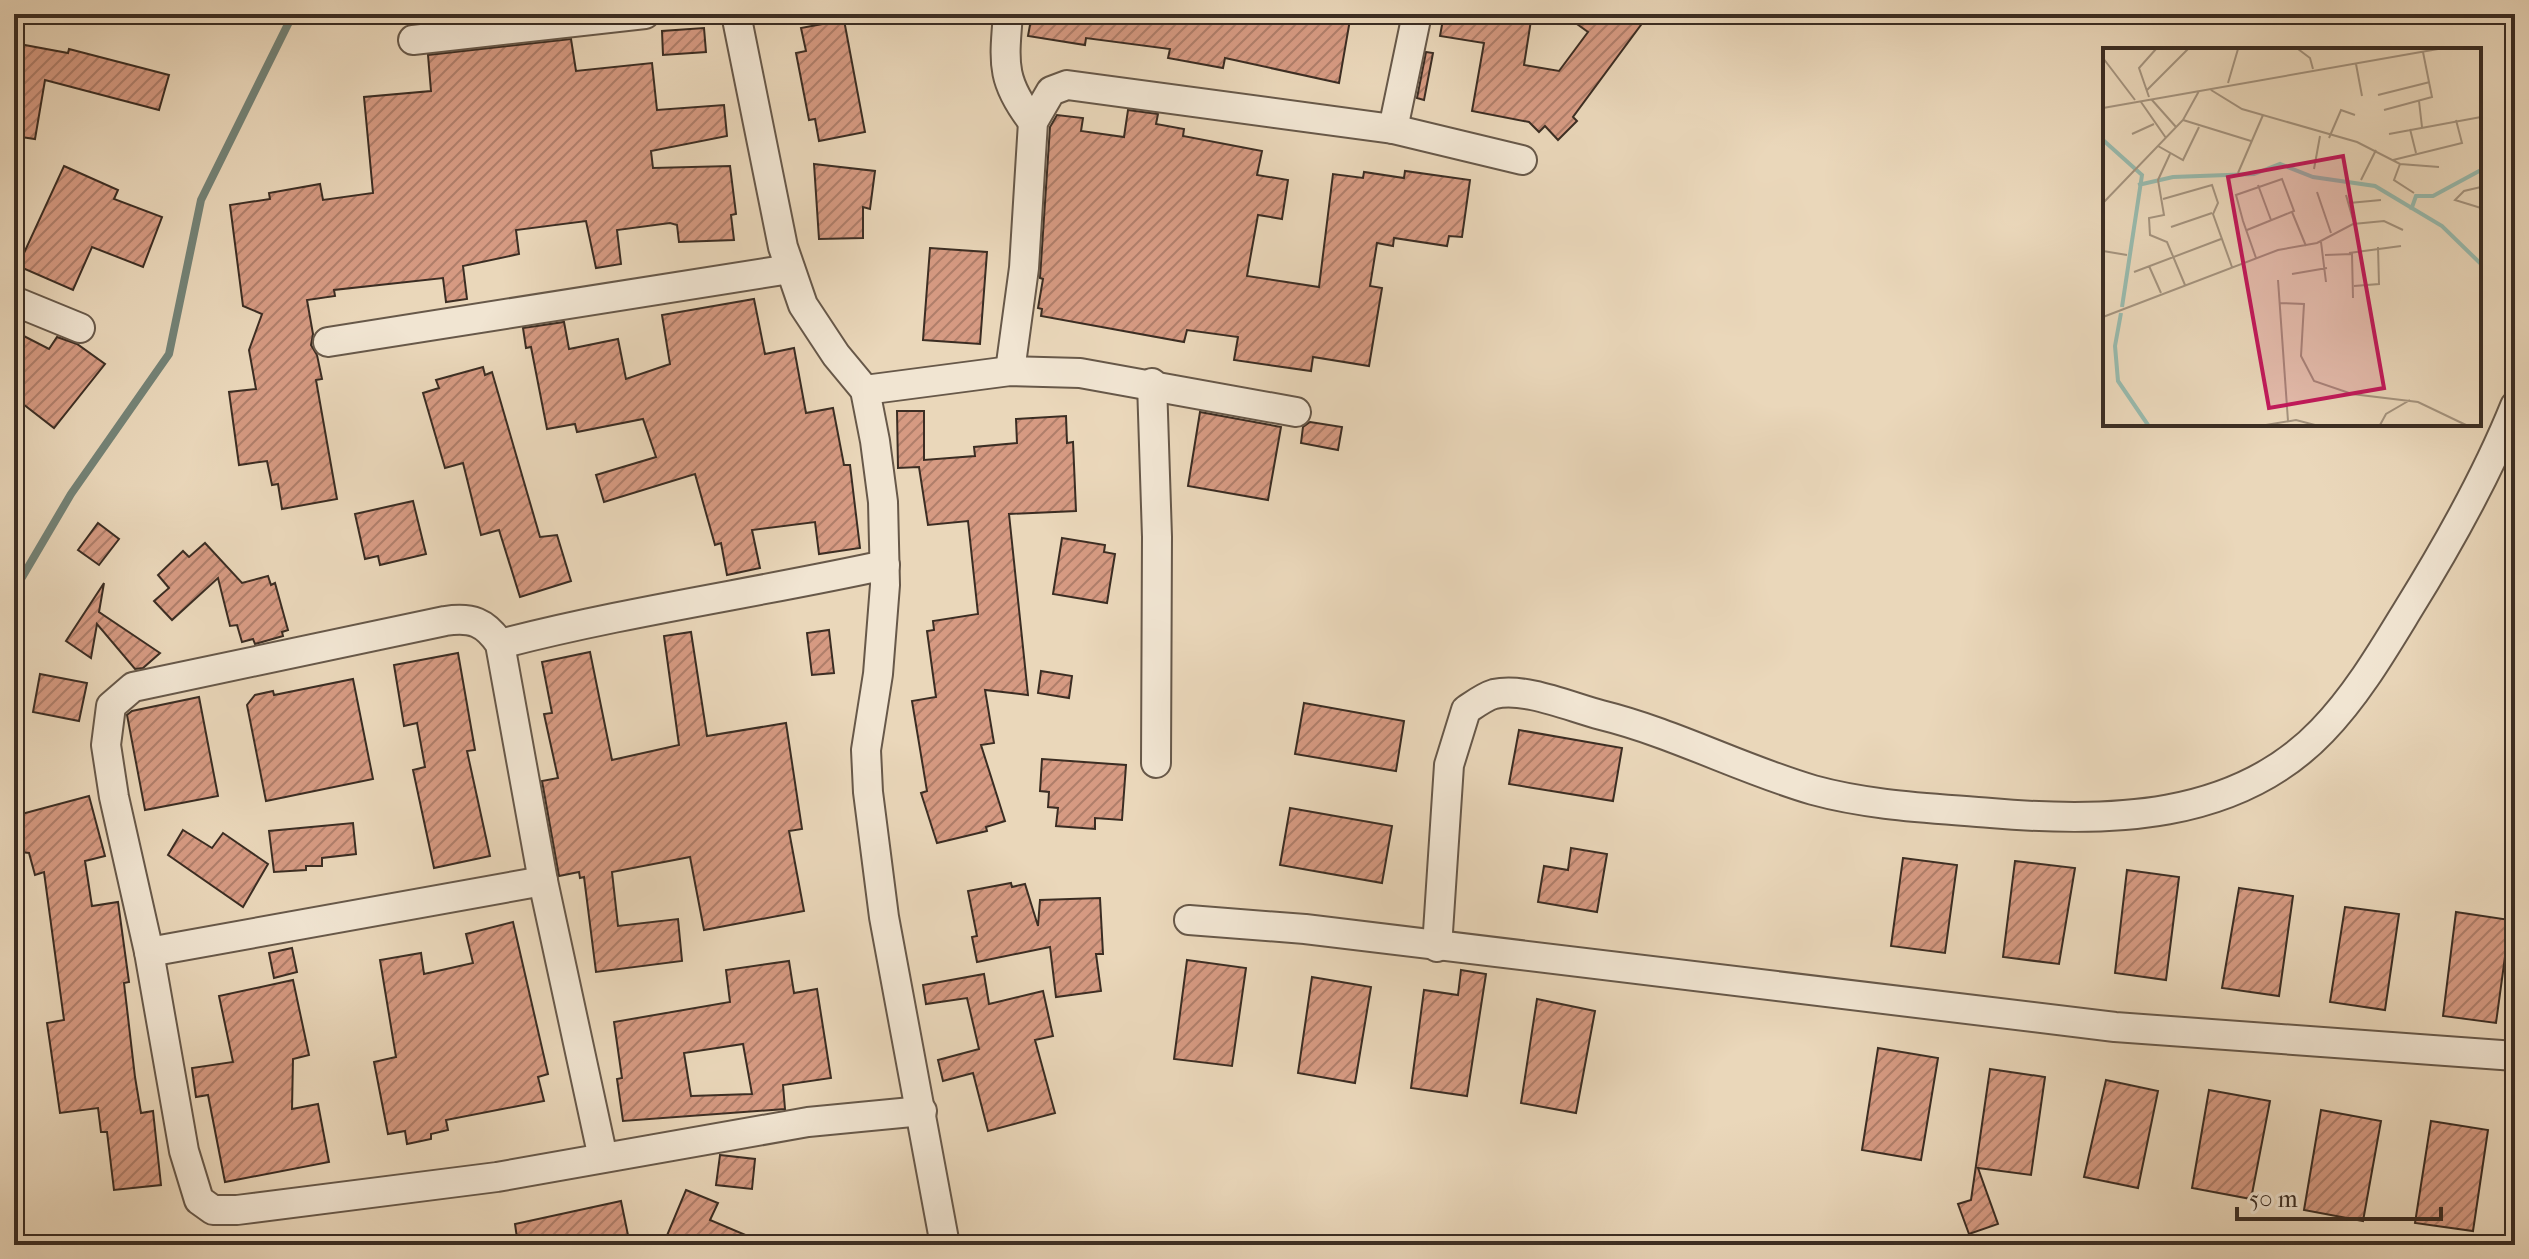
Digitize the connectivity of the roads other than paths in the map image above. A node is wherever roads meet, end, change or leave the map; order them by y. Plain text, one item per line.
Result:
1 (645, 14) edge
2 (736, 14) edge
3 (1008, 14) edge
4 (1417, 14) edge
5 (505, 21) edge
6 (413, 40) dead end
7 (1033, 122) junction
8 (1393, 129) junction
9 (1522, 160) dead end
10 (790, 269) junction
11 (14, 301) edge
12 (80, 328) dead end
13 (328, 342) dead end
14 (1010, 371) junction
15 (1152, 383) junction
16 (865, 390) junction
17 (2515, 406) edge
18 (1296, 412) dead end
19 (885, 565) junction
20 (500, 644) junction
21 (1156, 763) dead end
22 (543, 881) junction
23 (1189, 920) dead end
24 (1437, 947) junction
25 (149, 952) junction
26 (2515, 1056) edge
27 (922, 1111) junction
28 (603, 1158) junction
29 (945, 1245) edge

1 - 5 street
2 - 10 street
3 - 7 street
4 - 8 street
5 - 6 street
7 - 8 street
7 - 14 street
8 - 9 street
10 - 13 street
10 - 16 street
11 - 12 street
14 - 15 street
14 - 16 street
15 - 18 street
15 - 21 street
16 - 19 street
17 - 24 street
19 - 20 street
19 - 27 street
20 - 22 street
20 - 25 street
22 - 25 street
22 - 28 street
23 - 24 street
24 - 26 street
25 - 28 street
27 - 28 street
27 - 29 street

